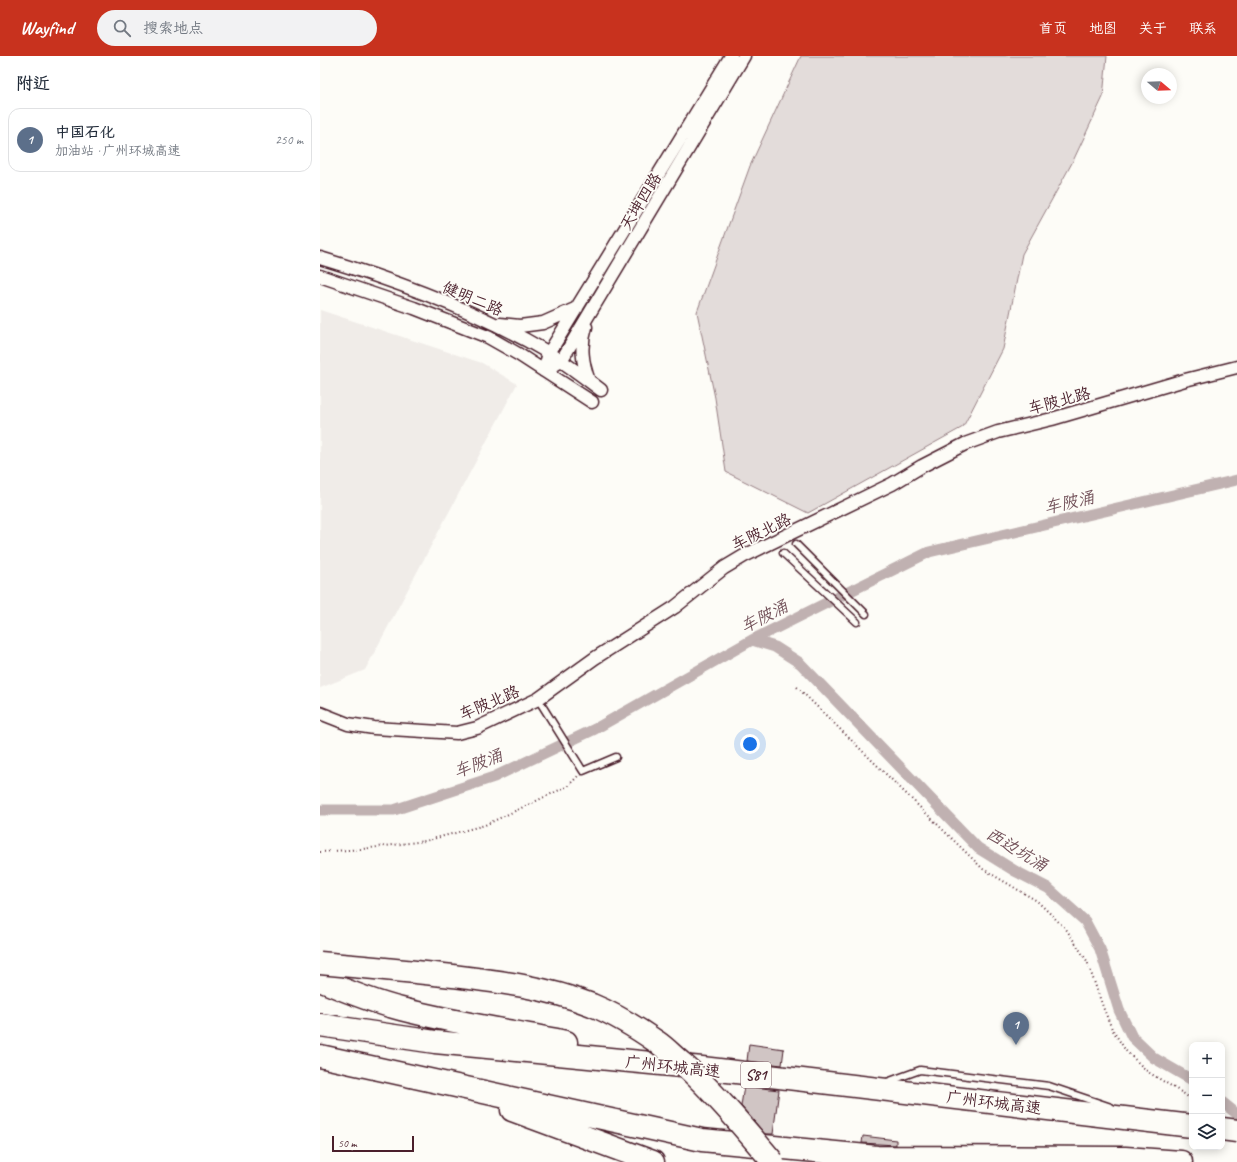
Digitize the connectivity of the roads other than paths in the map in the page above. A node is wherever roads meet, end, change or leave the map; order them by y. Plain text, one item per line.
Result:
1 (731, 56) edge
2 (744, 56) edge
3 (320, 258) edge
4 (320, 276) edge
5 (577, 308) junction
6 (589, 316) junction
7 (494, 324) junction
8 (549, 353) junction
9 (561, 361) junction
10 (1237, 367) edge
11 (544, 371) junction
12 (588, 381) junction
13 (601, 390) joint
14 (592, 402) joint
15 (796, 544) dead end
16 (783, 553) dead end
17 (866, 614) dead end
18 (857, 622) dead end
19 (538, 699) junction
20 (320, 713) edge
21 (616, 757) dead end
22 (320, 963) edge
23 (320, 980) edge
24 (320, 1025) edge
25 (320, 1056) edge
26 (702, 1068) junction
27 (432, 1080) junction
28 (872, 1088) junction
29 (1114, 1108) dead end
30 (1121, 1111) dead end
31 (1150, 1121) junction
32 (1189, 1122) edge
33 (1225, 1123) edge
34 (1237, 1124) edge
35 (1189, 1126) edge
36 (1225, 1129) edge
37 (1237, 1131) edge
38 (887, 1159) edge
39 (1079, 1160) edge
40 (653, 1162) edge
41 (773, 1162) edge
42 (1181, 1162) edge

1 - 5 street, 天坤四路
2 - 6 street, 天坤四路
3 - 7 street, 健明二路
4 - 11 street, 健明二路
5 - 7 street
5 - 8 street, 天坤四路
6 - 9 street, 天坤四路
6 - 12 street
7 - 8 street, 健明二路
8 - 9 street, 健明二路
8 - 11 street, 天坤四路
9 - 11 street
9 - 12 street, 健明二路
10 - 19 street, 车陂北路
11 - 14 street, 健明二路
12 - 13 street, 健明二路
13 - 14 lane
15 - 17 lane
16 - 18 lane
19 - 20 street, 车陂北路
19 - 21 lane
22 - 41 highway, bridge
23 - 26 highway
24 - 26 highway, 广州环城高速 / S81
25 - 27 highway
26 - 28 highway, 广州环城高速 / S81
27 - 38 highway
27 - 40 highway
28 - 29 lane
28 - 31 highway, 广州环城高速 / S81
30 - 31 lane
31 - 32 highway
31 - 35 highway, 广州环城高速 / S81
33 - 34 highway
36 - 37 highway, bridge
38 - 39 highway
39 - 42 highway

